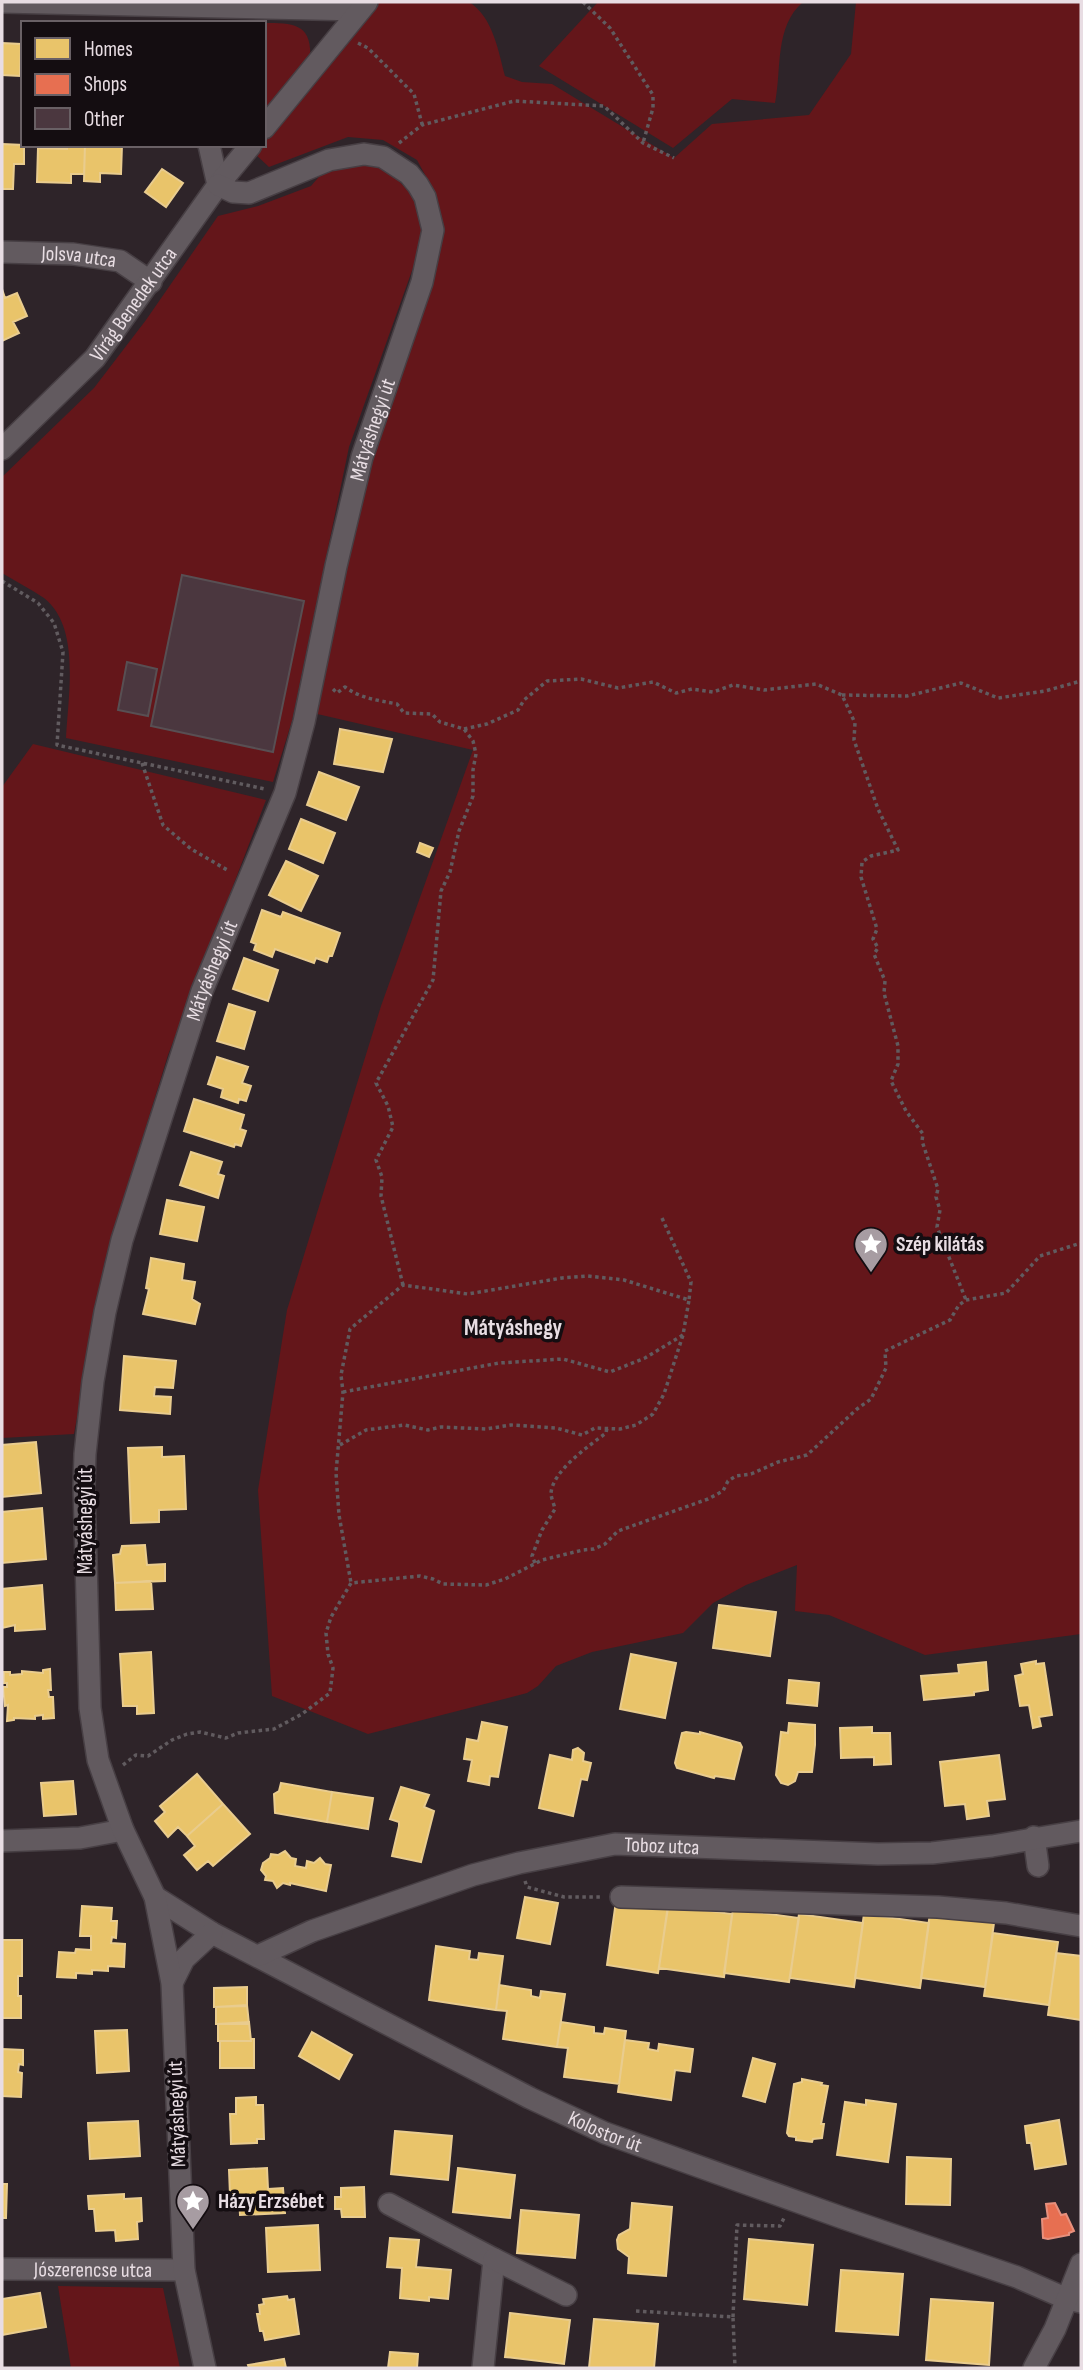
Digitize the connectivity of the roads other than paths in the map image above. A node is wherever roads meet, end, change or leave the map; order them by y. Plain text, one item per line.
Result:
1 (2, 2) edge
2 (364, 6) edge
3 (216, 10) edge
4 (266, 126) edge
5 (209, 147) edge
6 (249, 147) edge
7 (218, 185) junction
8 (2, 252) edge
9 (151, 282) junction
10 (2, 449) edge
11 (123, 1830) junction
12 (1081, 1831) edge
13 (1034, 1837) junction
14 (2, 1841) edge
15 (1038, 1866) dead end
16 (155, 1897) junction
17 (621, 1897) road end
18 (1081, 1926) edge
19 (212, 1933) junction
20 (260, 1955) junction
21 (172, 1983) junction
22 (389, 2204) dead end
23 (494, 2259) junction
24 (1081, 2264) edge
25 (2, 2269) edge
26 (184, 2270) junction
27 (566, 2295) dead end
28 (1074, 2300) edge
29 (205, 2368) edge
30 (484, 2368) edge
31 (1034, 2368) edge

1 - 3 street
2 - 3 street
2 - 4 street
5 - 7 street
6 - 7 street, Virág Benedek utca
7 - 9 street, Virág Benedek utca
7 - 11 street, Mátyáshegyi út
8 - 9 street, Jolsva utca
9 - 10 street, Virág Benedek utca
11 - 14 street
11 - 16 street, Mátyáshegyi út
12 - 13 street, Toboz utca
13 - 15 street
13 - 20 street, Toboz utca
16 - 19 street, Kolostor út
16 - 21 street, Mátyáshegyi út
17 - 18 street
19 - 20 street, Kolostor út
19 - 21 street
20 - 28 street, Kolostor út
21 - 26 street, Mátyáshegyi út
22 - 23 street
23 - 27 street
23 - 30 street
24 - 28 street
25 - 26 street, Jószerencse utca
26 - 29 street, Mátyáshegyi út
28 - 31 street

